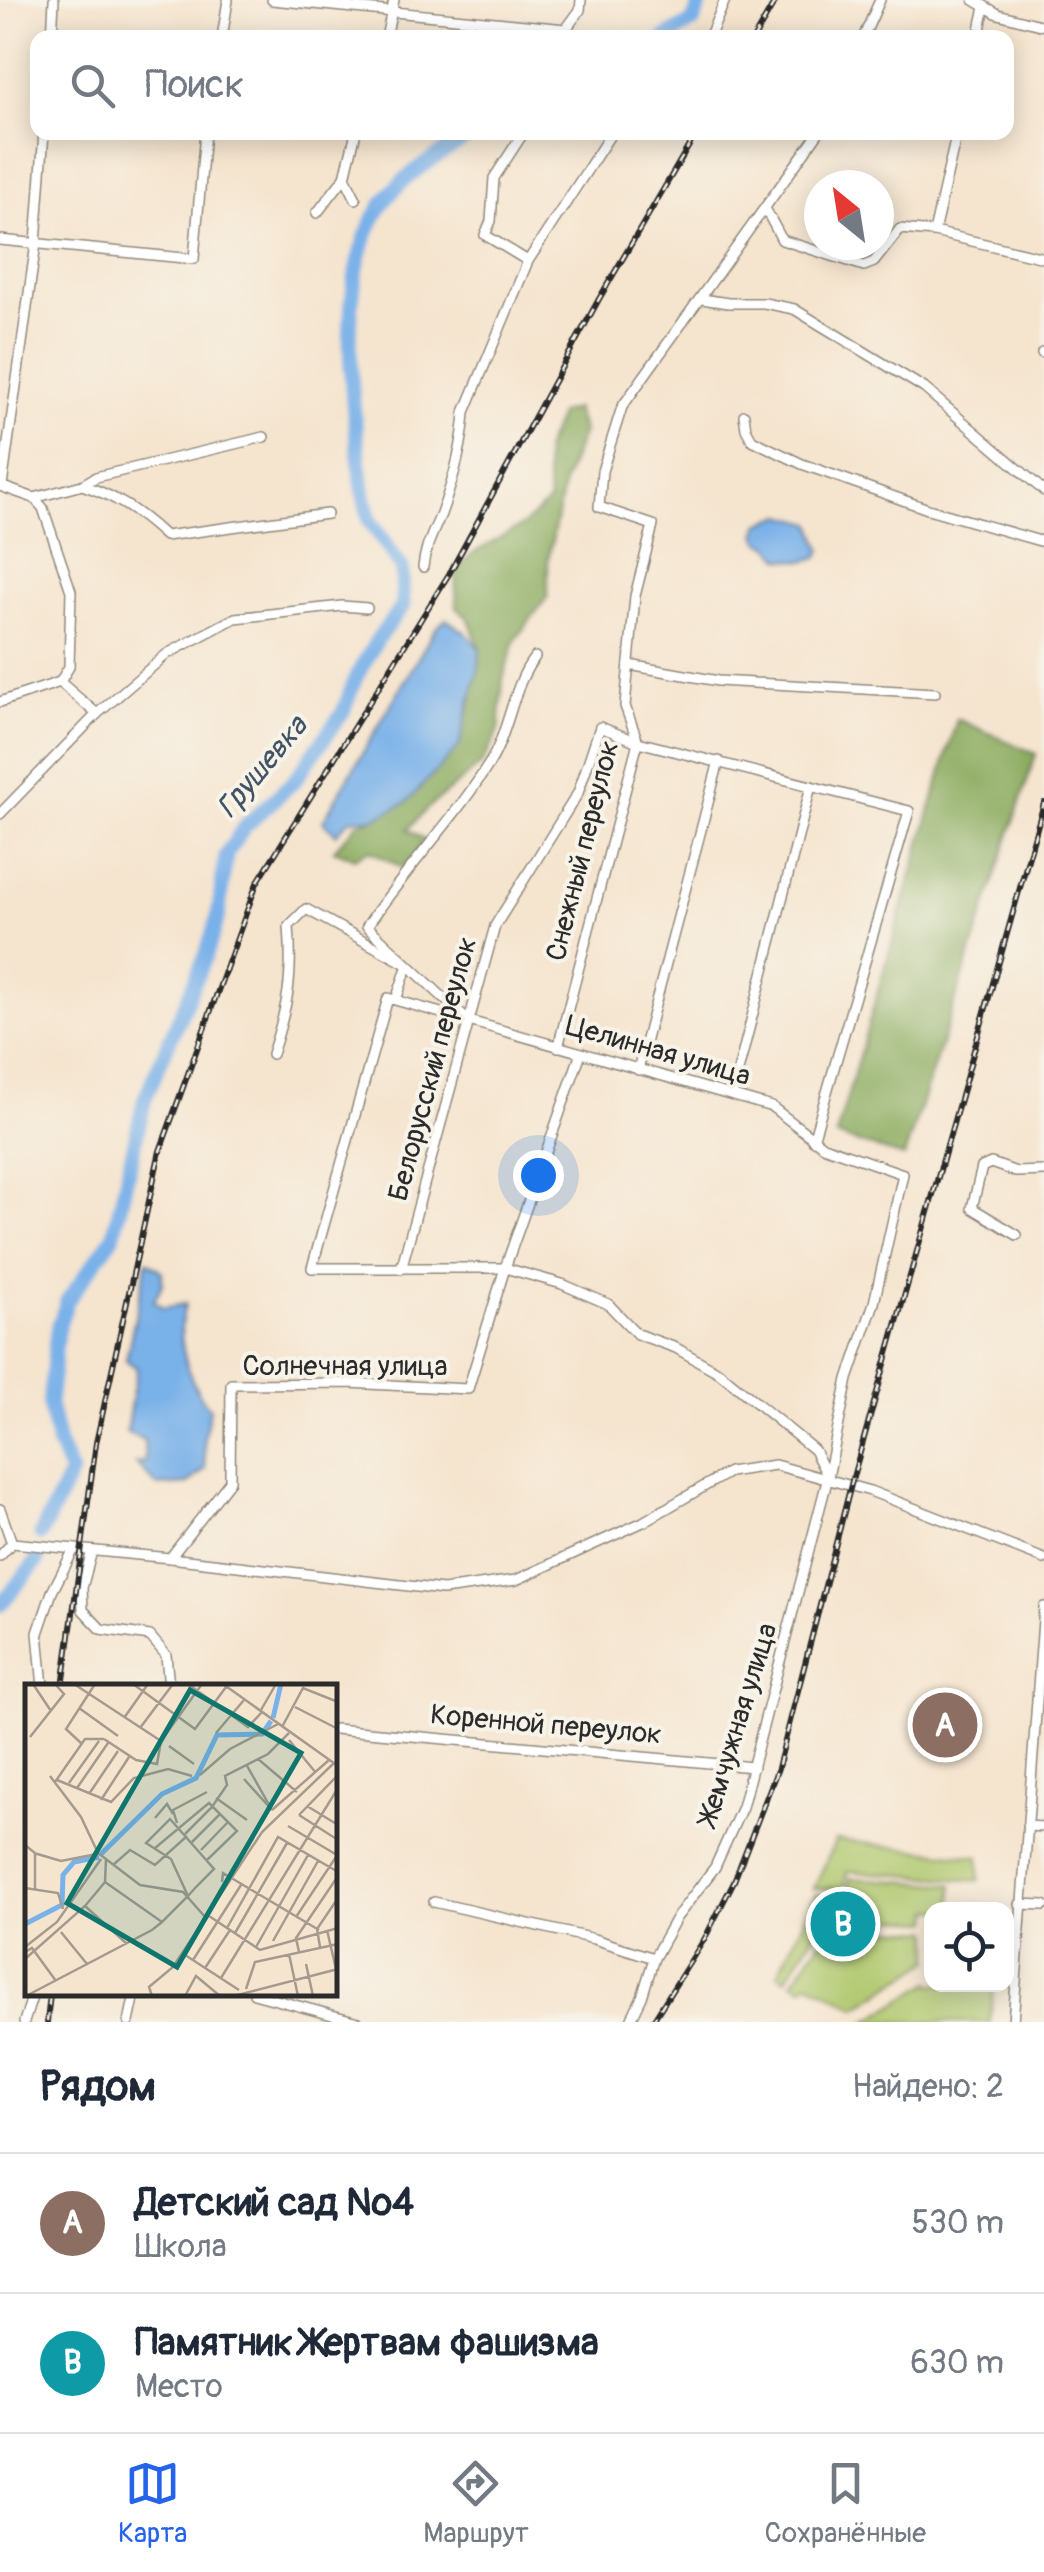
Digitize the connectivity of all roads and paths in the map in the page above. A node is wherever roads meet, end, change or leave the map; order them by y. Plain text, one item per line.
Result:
1 (54, 0) edge
2 (228, 0) edge
3 (272, 0) edge
4 (394, 0) edge
5 (581, 0) edge
6 (724, 0) edge
7 (880, 0) edge
8 (974, 0) edge
9 (985, 8) junction
10 (392, 12) junction
11 (1044, 26) edge
12 (52, 30) edge
13 (223, 30) edge
14 (388, 30) edge
15 (711, 30) edge
16 (867, 30) edge
17 (980, 30) edge
18 (43, 140) edge
19 (204, 140) edge
20 (354, 140) edge
21 (518, 140) edge
22 (607, 140) edge
23 (814, 140) edge
24 (955, 140) edge
25 (345, 177) junction
26 (356, 200) dead end
27 (766, 210) junction
28 (317, 213) dead end
29 (934, 232) junction
30 (0, 240) edge
31 (36, 243) junction
32 (1044, 258) edge
33 (528, 261) junction
34 (702, 299) junction
35 (744, 415) dead end
36 (264, 437) dead end
37 (82, 485) junction
38 (1, 486) edge
39 (1044, 491) edge
40 (34, 498) junction
41 (327, 514) dead end
42 (1044, 539) edge
43 (423, 567) dead end
44 (368, 608) dead end
45 (535, 657) dead end
46 (629, 665) junction
47 (60, 682) junction
48 (934, 693) dead end
49 (0, 702) edge
50 (97, 714) junction
51 (638, 742) junction
52 (720, 761) junction
53 (810, 786) junction
54 (0, 814) edge
55 (408, 964) junction
56 (392, 999) junction
57 (469, 1022) junction
58 (558, 1047) junction
59 (580, 1053) junction
60 (272, 1054) dead end
61 (638, 1070) junction
62 (732, 1094) junction
63 (813, 1140) junction
64 (1044, 1171) edge
65 (903, 1174) joint
66 (1016, 1235) dead end
67 (505, 1268) junction
68 (401, 1269) junction
69 (828, 1477) junction
70 (0, 1509) edge
71 (12, 1543) junction
72 (74, 1548) junction
73 (92, 1550) junction
74 (0, 1556) edge
75 (170, 1558) junction
76 (1044, 1559) edge
77 (1044, 1607) edge
78 (42, 1684) edge
79 (169, 1684) edge
80 (338, 1729) edge
81 (753, 1766) junction
82 (1027, 1826) junction
83 (1044, 1827) edge
84 (434, 1902) dead end
85 (1020, 1904) junction
86 (1044, 1905) edge
87 (654, 1958) junction
88 (31, 1997) edge
89 (133, 1997) edge
90 (265, 1997) edge
91 (24, 2022) edge
92 (129, 2022) edge
93 (358, 2022) edge
94 (630, 2022) edge
95 (1013, 2022) edge

1 - 12 street
2 - 13 street
3 - 10 street
4 - 10 street
5 - 10 street
6 - 15 street
7 - 16 street
8 - 9 street
9 - 11 street
9 - 17 street
10 - 14 street
18 - 31 street
19 - 31 street
20 - 25 street
21 - 33 street
22 - 33 street
23 - 27 street
24 - 29 street
25 - 26 street
25 - 28 street
27 - 29 street
27 - 34 street
29 - 32 street
30 - 31 street
31 - 38 street
33 - 43 street
34 - 39 street
34 - 46 street, Снежный переулок
35 - 42 street
36 - 37 street
37 - 40 street
37 - 41 street
38 - 40 street
40 - 47 street
44 - 50 street
45 - 55 street
46 - 48 street
46 - 51 street, Снежный переулок
47 - 49 street
47 - 50 street
50 - 54 street
51 - 52 street
51 - 57 street, Белорусский переулок
51 - 58 street, Снежный переулок
52 - 53 street
52 - 61 street
53 - 62 street
53 - 63 street
55 - 56 street
55 - 57 street
55 - 60 street
56 - 57 street, Целинная улица
56 - 68 street
57 - 58 street, Целинная улица
57 - 68 street, Белорусский переулок
58 - 59 street, Целинная улица
59 - 61 street, Целинная улица
59 - 67 street
61 - 62 street, Целинная улица
62 - 63 street, Целинная улица
63 - 65 street, Целинная улица
64 - 66 street
65 - 69 street, Жемчужная улица
67 - 68 street
67 - 69 street
67 - 75 street, Солнечная улица
69 - 75 street
69 - 76 street
69 - 81 street, Жемчужная улица
70 - 71 street
71 - 72 street
71 - 74 street
72 - 73 street
72 - 78 street
73 - 75 street
73 - 79 street
77 - 82 street
80 - 81 street, Коренной переулок
81 - 87 street, Жемчужная улица
82 - 83 street
82 - 85 street
84 - 87 street
85 - 86 street
85 - 95 street
87 - 94 street, Жемчужная улица
88 - 91 street
89 - 92 street
90 - 93 street

